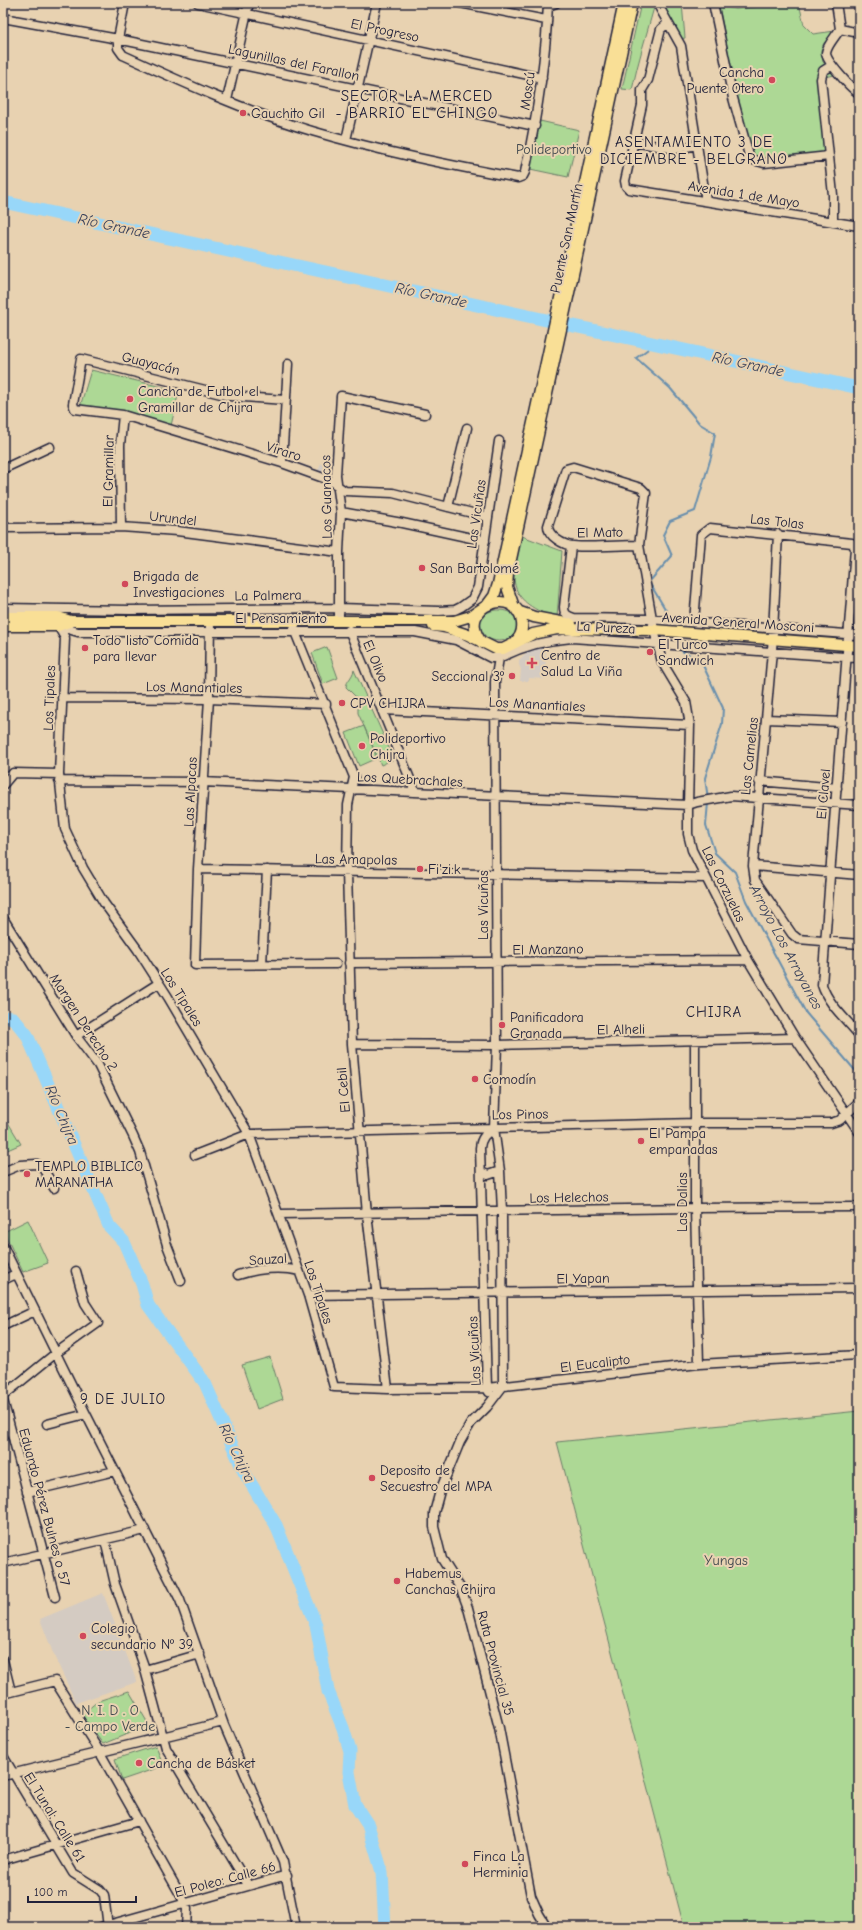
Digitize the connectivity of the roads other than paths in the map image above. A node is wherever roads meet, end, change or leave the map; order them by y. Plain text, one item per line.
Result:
1 (125, 3) edge
2 (198, 3) edge
3 (250, 3) edge
4 (377, 3) edge
5 (460, 3) edge
6 (556, 3) edge
7 (632, 3) edge
8 (657, 3) edge
9 (713, 3) edge
10 (836, 3) edge
11 (548, 4) edge
12 (625, 10) edge
13 (247, 13) junction
14 (3, 18) edge
15 (546, 20) junction
16 (668, 23) junction
17 (840, 29) junction
18 (859, 33) edge
19 (118, 39) junction
20 (369, 39) junction
21 (236, 63) junction
22 (831, 66) junction
23 (542, 78) junction
24 (358, 89) junction
25 (859, 93) edge
26 (227, 100) junction
27 (535, 126) junction
28 (346, 140) junction
29 (634, 142) junction
30 (697, 145) junction
31 (829, 156) junction
32 (706, 201) junction
33 (833, 222) junction
34 (859, 226) edge
35 (288, 364) dead end
36 (285, 400) junction
37 (73, 404) joint
38 (425, 414) dead end
39 (123, 415) junction
40 (467, 428) dead end
41 (499, 441) dead end
42 (50, 447) dead end
43 (282, 463) junction
44 (527, 466) junction
45 (3, 469) edge
46 (338, 486) junction
47 (448, 506) junction
48 (341, 512) junction
49 (488, 517) junction
50 (548, 526) joint
51 (121, 527) junction
52 (3, 528) edge
53 (778, 534) junction
54 (485, 541) junction
55 (852, 543) joint
56 (640, 545) junction
57 (571, 546) junction
58 (339, 552) junction
59 (485, 606) junction
60 (461, 607) joint
61 (3, 608) edge
62 (267, 608) junction
63 (339, 608) junction
64 (516, 609) junction
65 (130, 610) junction
66 (3, 617) edge
67 (652, 619) junction
68 (294, 620) junction
69 (130, 621) junction
70 (267, 621) junction
71 (339, 621) junction
72 (58, 622) junction
73 (402, 622) junction
74 (694, 622) junction
75 (3, 626) edge
76 (210, 626) junction
77 (614, 629) junction
78 (349, 630) junction
79 (654, 630) junction
80 (295, 632) junction
81 (773, 633) junction
82 (848, 634) junction
83 (859, 635) edge
84 (657, 643) junction
85 (485, 645) junction
86 (847, 645) junction
87 (859, 646) edge
88 (507, 647) junction
89 (772, 651) junction
90 (847, 657) junction
91 (495, 658) junction
92 (859, 658) edge
93 (62, 698) junction
94 (208, 699) junction
95 (326, 704) junction
96 (383, 710) junction
97 (495, 715) junction
98 (766, 719) junction
99 (842, 722) junction
100 (690, 725) junction
101 (59, 777) junction
102 (760, 781) junction
103 (203, 782) junction
104 (3, 785) edge
105 (837, 788) junction
106 (352, 789) junction
107 (415, 791) junction
108 (495, 797) junction
109 (758, 797) junction
110 (836, 803) junction
111 (859, 804) edge
112 (688, 805) junction
113 (753, 866) junction
114 (198, 869) junction
115 (267, 870) junction
116 (347, 872) junction
117 (829, 872) junction
118 (496, 874) junction
119 (859, 875) edge
120 (706, 878) junction
121 (3, 918) edge
122 (825, 941) junction
123 (859, 944) edge
124 (748, 960) junction
125 (348, 963) junction
126 (496, 963) junction
127 (262, 964) junction
128 (336, 964) dead end
129 (159, 983) junction
130 (859, 1035) edge
131 (76, 1036) junction
132 (794, 1038) junction
133 (695, 1040) junction
134 (352, 1044) junction
135 (497, 1044) junction
136 (857, 1103) edge
137 (848, 1113) junction
138 (696, 1123) junction
139 (494, 1128) junction
140 (360, 1130) junction
141 (859, 1132) edge
142 (249, 1134) junction
143 (195, 1155) dead end
144 (500, 1171) junction
145 (3, 1172) edge
146 (481, 1172) junction
147 (54, 1188) dead end
148 (859, 1207) edge
149 (695, 1208) junction
150 (483, 1211) junction
151 (502, 1211) junction
152 (279, 1214) junction
153 (367, 1214) junction
154 (3, 1246) edge
155 (76, 1271) dead end
156 (299, 1271) junction
157 (16, 1274) junction
158 (238, 1275) dead end
159 (3, 1280) edge
160 (181, 1281) dead end
161 (859, 1288) edge
162 (696, 1289) junction
163 (485, 1293) junction
164 (503, 1293) junction
165 (375, 1294) junction
166 (308, 1295) junction
167 (35, 1311) junction
168 (3, 1326) edge
169 (56, 1353) junction
170 (859, 1355) edge
171 (699, 1364) junction
172 (503, 1386) junction
173 (334, 1387) joint
174 (488, 1388) junction
175 (388, 1389) junction
176 (3, 1396) edge
177 (492, 1399) junction
178 (3, 1400) edge
179 (86, 1414) junction
180 (47, 1424) dead end
181 (115, 1471) junction
182 (28, 1492) junction
183 (145, 1530) junction
184 (104, 1540) junction
185 (45, 1553) junction
186 (3, 1563) edge
187 (55, 1597) dead end
188 (200, 1654) junction
189 (3, 1660) edge
190 (145, 1670) junction
191 (12, 1692) junction
192 (3, 1694) edge
193 (223, 1722) junction
194 (162, 1736) junction
195 (99, 1751) junction
196 (3, 1756) edge
197 (13, 1773) junction
198 (3, 1776) edge
199 (139, 1821) junction
200 (56, 1845) junction
201 (3, 1860) edge
202 (287, 1875) junction
203 (248, 1885) junction
204 (185, 1903) junction
205 (105, 1926) edge
206 (186, 1927) edge
207 (296, 1927) edge
208 (547, 1927) edge

1 - 19 street
2 - 13 street, El Progreso
3 - 13 street
4 - 20 street
5 - 15 street
6 - 11 street
7 - 12 main road, Puente San Martín
8 - 16 street
9 - 31 street
10 - 17 street
11 - 15 street, Moscú
12 - 44 main road, Puente San Martín
13 - 20 street, El Progreso
13 - 21 street
14 - 19 street, Lagunillas del Farallon
15 - 23 street, Moscú
16 - 29 street
16 - 30 street
17 - 18 street
17 - 22 street
19 - 21 street, Lagunillas del Farallon
19 - 26 street
20 - 23 street, El Progreso
20 - 24 street
21 - 24 street, Lagunillas del Farallon
21 - 26 street
22 - 25 street
22 - 31 street
23 - 27 street, Moscú
24 - 27 street, Lagunillas del Farallon
24 - 28 street
26 - 28 street
27 - 28 street, Moscú
29 - 30 street
29 - 32 street, Avenida 1 de Mayo
30 - 32 street
31 - 33 street
32 - 33 street, Avenida 1 de Mayo
33 - 34 street, Avenida 1 de Mayo
35 - 36 street
36 - 37 street, Guayacán
36 - 43 street
37 - 39 street, Viraro
38 - 46 street, Los Guanacos
39 - 43 street, Viraro
39 - 51 street, El Gramillar
40 - 47 street
41 - 49 street, Las Vicuñas
42 - 45 street
43 - 46 street, Viraro
44 - 59 main road
44 - 64 main road
46 - 47 street, Viraro
46 - 48 street, Los Guanacos
47 - 49 street, Viraro
48 - 54 street
48 - 58 street, Los Guanacos
49 - 54 street, Las Vicuñas
50 - 56 street, Las Corzuelas
50 - 57 street, El Mato
51 - 52 street, Urundel
51 - 58 street, Urundel
53 - 55 street, Las Tolas
53 - 74 street, Las Tolas
53 - 81 street, Las Camelias
54 - 60 street, Las Vicuñas
55 - 82 street, El Clavel
56 - 57 street, El Mato
56 - 67 street, Las Corzuelas
57 - 67 street
58 - 63 street, Los Guanacos
59 - 64 main road
59 - 73 main road
59 - 85 main road
60 - 63 street, La Palmera
61 - 65 street, La Palmera
62 - 63 street, La Palmera
62 - 65 street, La Palmera
62 - 70 street
63 - 71 street, Los Guanacos
64 - 77 main road
64 - 88 main road
65 - 69 street
66 - 72 main road
67 - 74 street
67 - 79 street, Las Corzuelas
68 - 70 main road
68 - 71 main road
68 - 80 street, El Cebil
69 - 72 main road
69 - 76 main road
70 - 76 main road
71 - 73 main road
72 - 75 main road
72 - 76 street, El Pensamiento
72 - 93 street, Los Tipales
73 - 85 main road
74 - 81 street
76 - 80 street, El Pensamiento
76 - 94 street, Las Alpacas
77 - 79 main road, Avenida General Mosconi
77 - 88 main road
78 - 80 street, El Pensamiento
78 - 91 street, El Pensamiento
78 - 96 street, El Olivo
79 - 81 main road, Avenida General Mosconi
79 - 84 street, Las Corzuelas
80 - 95 street, El Cebil
81 - 82 street
81 - 86 main road, Avenida General Mosconi
81 - 89 street, Las Camelias
82 - 83 street
82 - 86 street, El Clavel
84 - 89 street, La Pureza
84 - 91 street, La Pureza
84 - 100 street, Las Corzuelas
85 - 88 main road
85 - 91 street, Las Vicuñas
86 - 87 main road, Avenida General Mosconi
86 - 90 street, El Clavel
88 - 91 street
89 - 90 street, La Pureza
89 - 98 street, Las Camelias
90 - 92 street, La Pureza
90 - 99 street, El Clavel
91 - 97 street, Las Vicuñas
93 - 94 street, Los Manantiales
93 - 101 street, Los Tipales
94 - 95 street, Los Manantiales
94 - 103 street, Las Alpacas
95 - 106 street, El Cebil
96 - 97 street, Los Manantiales
96 - 107 street, El Olivo
97 - 100 street, Los Manantiales
97 - 108 street, Las Vicuñas
98 - 99 street
98 - 102 street, Las Camelias
99 - 105 street, El Clavel
100 - 112 street, Las Corzuelas
101 - 103 street, Los Quebrachales
101 - 104 street, Los Quebrachales
101 - 129 street, Los Tipales
102 - 105 street
102 - 109 street, Las Camelias
103 - 106 street, Los Quebrachales
103 - 114 street, Las Alpacas
105 - 110 street, El Clavel
106 - 107 street, Los Quebrachales
106 - 116 street, El Cebil
107 - 108 street, Los Quebrachales
108 - 112 street, Los Quebrachales
108 - 118 street, Las Vicuñas
109 - 110 street, Los Quebrachales
109 - 112 street, Los Quebrachales
109 - 113 street, Las Camelias
110 - 111 street, Los Quebrachales
110 - 117 street, El Clavel
112 - 120 street, Las Corzuelas
113 - 117 street
113 - 122 street, Las Camelias
114 - 115 street, Las Amapolas
114 - 127 street, Las Alpacas
115 - 116 street, Las Amapolas
115 - 127 street
116 - 118 street, Las Amapolas
116 - 125 street, El Cebil
117 - 119 street
117 - 122 street, El Clavel
118 - 120 street, Las Amapolas
118 - 126 street, Las Vicuñas
120 - 124 street, Las Corzuelas
121 - 131 street, Margen Derecho 2
122 - 123 street, Las Camelias
122 - 130 street, El Clavel
124 - 126 street, El Manzano
124 - 132 street, Las Corzuelas
125 - 126 street, El Manzano
125 - 134 street, El Cebil
126 - 135 street, Las Vicuñas
127 - 128 street
129 - 131 street
129 - 142 street, Los Tipales
131 - 160 street, Margen Derecho 2
132 - 133 street, El Alheli
132 - 137 street, Las Corzuelas
133 - 135 street, El Alheli
133 - 138 street, Las Dalias
134 - 135 street, El Alheli
134 - 140 street, El Cebil
135 - 139 street, Las Vicuñas
136 - 137 street, Los Pinos
137 - 138 street, Los Pinos
137 - 141 street, Las Corzuelas
138 - 139 street, Los Pinos
138 - 149 street, Las Dalias
139 - 140 street, Los Pinos
139 - 144 street, Las Vicuñas
139 - 146 street, Las Vicuñas
140 - 142 street, Los Pinos
140 - 153 street, El Cebil
142 - 143 street, Los Pinos
142 - 152 street, Los Tipales
144 - 146 street
144 - 151 street, Las Vicuñas
145 - 147 street
146 - 150 street, Las Vicuñas
148 - 149 street, Los Helechos
149 - 151 street, Los Helechos
149 - 162 street, Las Dalias
150 - 151 street, Los Helechos
150 - 153 street, Los Helechos
150 - 163 street, Las Vicuñas
151 - 164 street, Las Vicuñas
152 - 153 street, Los Helechos
152 - 156 street, Los Tipales
153 - 165 street, El Cebil
154 - 157 street
155 - 169 street
156 - 158 street, Sauzal
156 - 166 street, Los Tipales
157 - 159 street
157 - 167 street
161 - 162 street, El Yapan
162 - 164 street, El Yapan
162 - 171 street, Las Dalias
163 - 164 street, El Yapan
163 - 165 street, El Yapan
163 - 174 street, Las Vicuñas
164 - 172 street, Las Vicuñas
165 - 166 street, El Yapan
165 - 175 street, El Cebil
166 - 173 street, Los Tipales
167 - 168 street
167 - 169 street
169 - 176 street
169 - 179 street
170 - 171 street, El Eucalipto
171 - 172 street, El Eucalipto
172 - 174 street, El Eucalipto
172 - 177 street, Las Vicuñas
173 - 175 street, El Eucalipto
174 - 175 street, El Eucalipto
174 - 177 street, Las Vicuñas
177 - 208 street, Ruta Provincial 35
178 - 182 street, Eduardo Pérez Bulnes o 57
179 - 180 street
179 - 181 street
181 - 182 street
181 - 183 street
182 - 185 street, Eduardo Pérez Bulnes o 57
183 - 184 street
183 - 188 street
184 - 185 street
184 - 190 street
185 - 186 street
185 - 187 street, Eduardo Pérez Bulnes o 57
188 - 190 street
188 - 193 street
189 - 191 street
190 - 194 street
191 - 192 street
191 - 195 street
193 - 194 street
193 - 202 street
194 - 195 street
194 - 203 street
195 - 197 street
195 - 199 street
196 - 197 street, El Tunal: Calle 61
197 - 198 street
197 - 200 street, El Tunal: Calle 61
199 - 200 street
199 - 204 street
200 - 201 street
200 - 205 street, El Tunal: Calle 61
202 - 203 street, El Poleo: Calle 66
202 - 207 street
203 - 204 street, El Poleo: Calle 66
204 - 205 street, El Poleo: Calle 66
204 - 206 street

